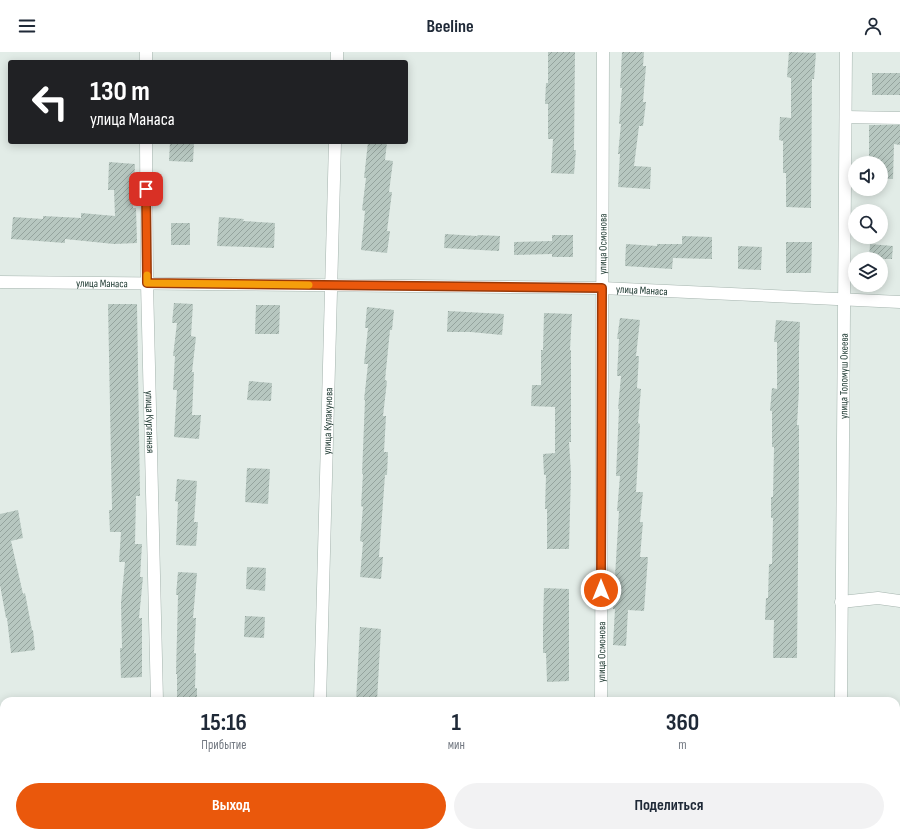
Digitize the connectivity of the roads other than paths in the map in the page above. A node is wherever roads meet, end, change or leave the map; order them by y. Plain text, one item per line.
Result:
1 (603, 52) edge
2 (846, 52) edge
3 (846, 116) junction
4 (900, 118) edge
5 (146, 144) edge
6 (335, 144) edge
7 (0, 282) edge
8 (147, 283) junction
9 (330, 286) junction
10 (602, 288) junction
11 (843, 299) junction
12 (900, 302) edge
13 (900, 600) edge
14 (841, 602) junction
15 (157, 697) edge
16 (320, 697) edge
17 (601, 697) edge
18 (841, 697) edge

1 - 10 street, улица Осмонова
2 - 3 street, улица Толомуш Океева
3 - 4 street
3 - 11 street, улица Толомуш Океева
5 - 8 street, улица Курганная
6 - 9 street, улица Кулакунова
7 - 8 street, улица Манаса
8 - 9 street, улица Манаса
8 - 15 street, улица Курганная
9 - 10 street, улица Манаса
9 - 16 street, улица Кулакунова
10 - 11 street, улица Манаса
10 - 17 street, улица Осмонова
11 - 12 street, улица Манаса
11 - 14 street, улица Толомуш Океева
13 - 14 street
14 - 18 street, улица Толомуш Океева

